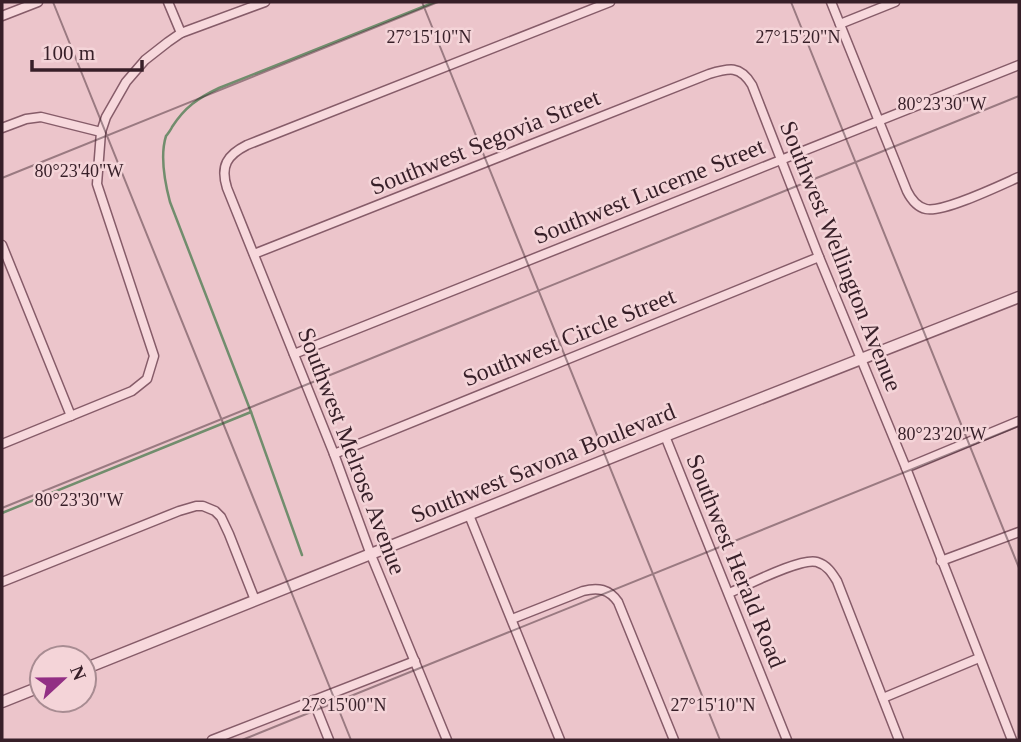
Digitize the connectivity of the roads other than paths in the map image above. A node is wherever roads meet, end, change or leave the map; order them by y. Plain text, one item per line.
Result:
1 (38, 2) edge
2 (169, 2) edge
3 (265, 2) edge
4 (610, 2) edge
5 (831, 2) edge
6 (895, 2) edge
7 (2, 16) edge
8 (840, 24) junction
9 (181, 33) junction
10 (1019, 65) edge
11 (732, 69) joint
12 (878, 120) junction
13 (2, 128) edge
14 (101, 132) junction
15 (781, 159) junction
16 (1019, 177) edge
17 (2, 245) edge
18 (254, 254) junction
19 (819, 257) junction
20 (1019, 297) edge
21 (294, 354) junction
22 (861, 360) junction
23 (71, 416) junction
24 (1019, 421) edge
25 (665, 436) junction
26 (2, 444) edge
27 (334, 454) junction
28 (906, 468) junction
29 (469, 515) junction
30 (1019, 532) edge
31 (371, 555) junction
32 (942, 561) junction
33 (2, 582) edge
34 (729, 593) junction
35 (255, 600) junction
36 (512, 619) junction
37 (979, 657) junction
38 (415, 661) junction
39 (98, 663) edge
40 (28, 692) edge
41 (883, 698) junction
42 (313, 700) junction
43 (2, 702) edge
44 (225, 738) edge
45 (212, 740) edge
46 (329, 740) edge
47 (447, 740) edge
48 (561, 740) edge
49 (674, 740) edge
50 (787, 740) edge
51 (899, 740) edge
52 (1012, 740) edge

1 - 7 street
2 - 9 street
3 - 9 street
4 - 18 street, Southwest Melrose Avenue
5 - 8 street
6 - 8 street
8 - 12 street
9 - 14 street
10 - 12 street, Southwest Lucerne Street
11 - 15 street, Southwest Wellington Avenue
11 - 18 street, Southwest Segovia Street
12 - 15 street, Southwest Lucerne Street
12 - 16 street
13 - 14 street
14 - 23 street
15 - 19 street, Southwest Wellington Avenue
15 - 21 street, Southwest Lucerne Street
17 - 23 street
18 - 21 street, Southwest Melrose Avenue
19 - 22 street, Southwest Wellington Avenue
19 - 27 street, Southwest Circle Street
20 - 22 street, Southwest Savona Boulevard
21 - 27 street, Southwest Melrose Avenue
22 - 25 street, Southwest Savona Boulevard
22 - 28 street, Southwest Wellington Avenue
23 - 26 street
24 - 28 street
25 - 29 street, Southwest Savona Boulevard
25 - 34 street, Southwest Herald Road
27 - 31 street, Southwest Melrose Avenue
28 - 32 street, Southwest Wellington Avenue
29 - 31 street, Southwest Savona Boulevard
29 - 36 street
30 - 32 street
31 - 35 street, Southwest Savona Boulevard
31 - 38 street, Southwest Melrose Avenue
32 - 37 street, Southwest Wellington Avenue
33 - 35 street
34 - 41 street
34 - 50 street, Southwest Herald Road
35 - 39 street, Southwest Savona Boulevard
36 - 48 street
36 - 49 street
37 - 41 street
37 - 52 street, Southwest Wellington Avenue
38 - 42 street
38 - 47 street, Southwest Melrose Avenue
40 - 43 street
41 - 51 street
42 - 44 street
42 - 46 street
44 - 45 street

